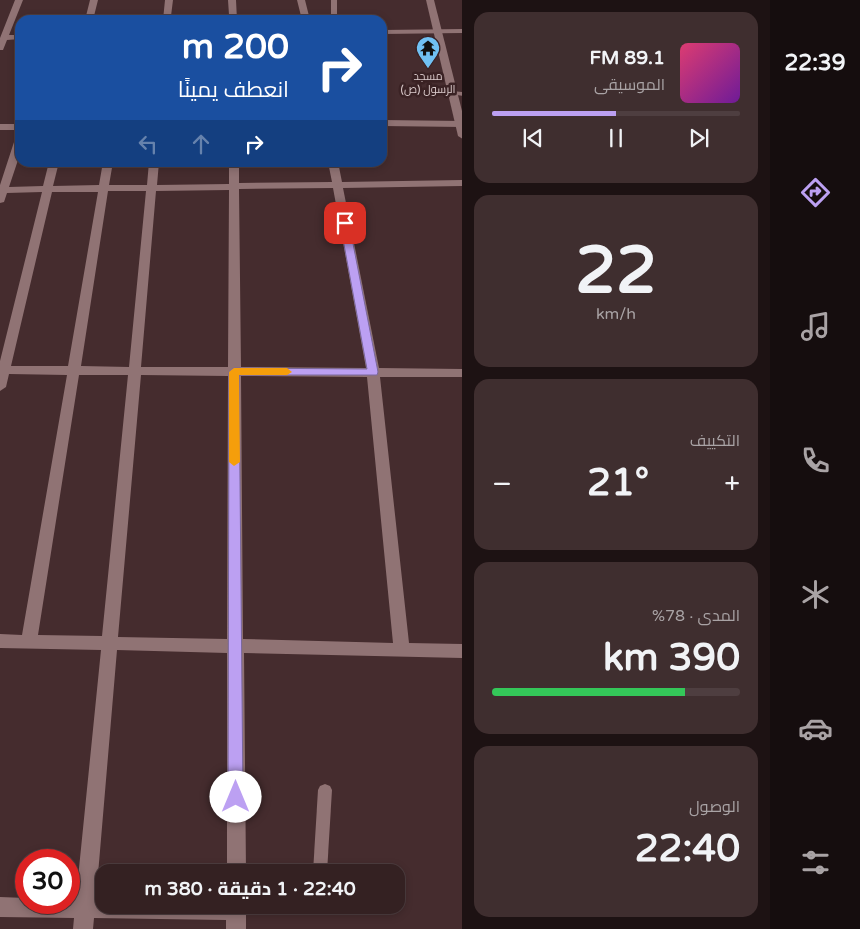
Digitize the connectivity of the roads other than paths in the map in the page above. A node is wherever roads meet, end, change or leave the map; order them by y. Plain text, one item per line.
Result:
1 (19, 0) edge
2 (94, 0) edge
3 (169, 0) edge
4 (232, 0) edge
5 (301, 0) edge
6 (334, 0) edge
7 (430, 0) edge
8 (90, 15) edge
9 (167, 15) edge
10 (233, 15) edge
11 (305, 15) edge
12 (334, 15) edge
13 (462, 31) edge
14 (387, 32) edge
15 (438, 32) junction
16 (4, 38) junction
17 (15, 38) edge
18 (0, 48) edge
19 (452, 93) junction
20 (462, 94) edge
21 (387, 124) edge
22 (461, 124) edge
23 (0, 127) edge
24 (15, 127) edge
25 (462, 136) edge
26 (15, 153) edge
27 (53, 167) edge
28 (107, 167) edge
29 (153, 167) edge
30 (234, 167) edge
31 (334, 167) edge
32 (462, 182) edge
33 (338, 185) junction
34 (234, 186) junction
35 (151, 188) junction
36 (104, 189) junction
37 (2, 190) edge
38 (47, 190) junction
39 (0, 200) edge
40 (2, 370) edge
41 (74, 371) junction
42 (134, 371) junction
43 (234, 372) junction
44 (373, 372) junction
45 (462, 373) edge
46 (0, 387) edge
47 (0, 641) edge
48 (29, 642) junction
49 (110, 644) junction
50 (235, 646) junction
51 (402, 650) junction
52 (462, 651) edge
53 (325, 790) dead end
54 (236, 864) edge
55 (320, 864) edge
56 (0, 907) edge
57 (85, 908) junction
58 (236, 915) edge
59 (83, 929) edge

1 - 16 street
2 - 8 street
3 - 9 street
4 - 10 street
5 - 11 street
6 - 12 lane
7 - 15 street
13 - 15 street
14 - 15 street
15 - 19 street
16 - 17 street
16 - 18 street
19 - 20 lane
19 - 22 street
21 - 22 street
22 - 25 street
23 - 24 street
26 - 37 street
27 - 38 street
28 - 36 street
29 - 35 street
30 - 34 street
31 - 33 street
32 - 33 street
33 - 34 street
33 - 44 street
34 - 35 street
34 - 43 street
35 - 36 street
35 - 42 street
36 - 38 street
36 - 41 street
37 - 38 street
37 - 39 street
38 - 40 street
40 - 41 street
40 - 46 street
41 - 42 street
41 - 48 street
42 - 43 street
42 - 49 street
43 - 44 street
43 - 50 street
44 - 45 street
44 - 51 street
47 - 48 street
48 - 49 street
49 - 50 street
49 - 57 street
50 - 51 street
50 - 54 street
51 - 52 street
53 - 55 lane
56 - 57 street
57 - 58 street
57 - 59 street

